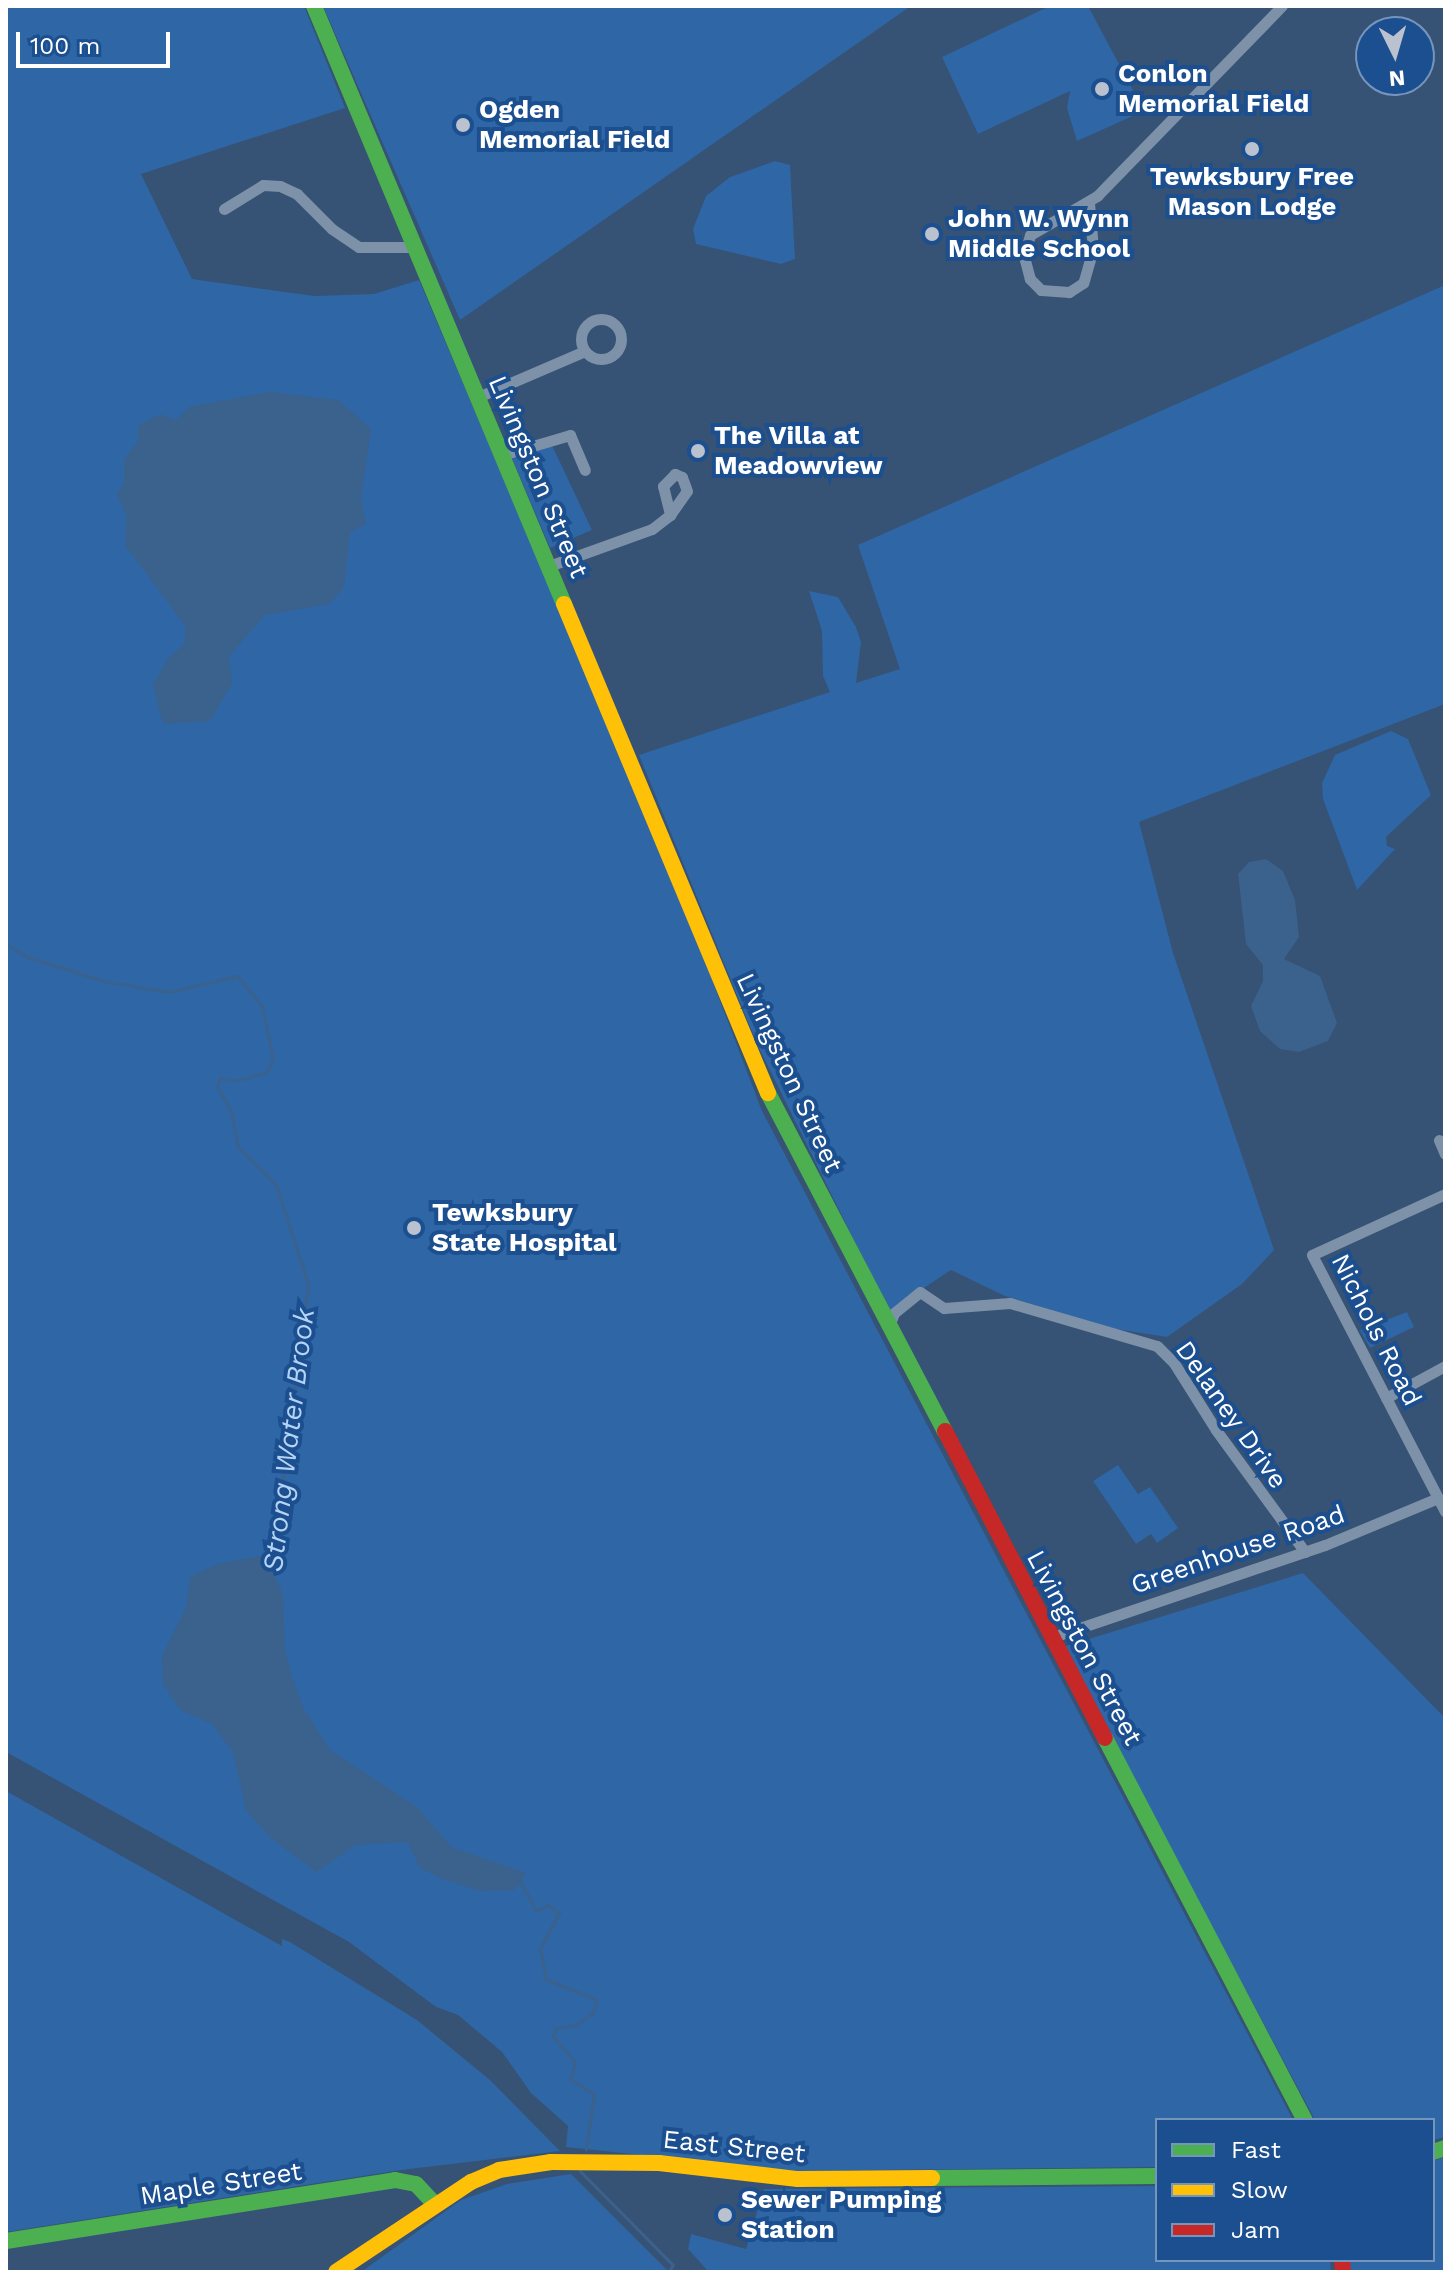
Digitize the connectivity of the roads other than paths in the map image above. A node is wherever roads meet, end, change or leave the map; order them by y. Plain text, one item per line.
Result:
1 (314, 6) edge
2 (1282, 6) edge
3 (1089, 203) junction
4 (224, 209) dead end
5 (415, 247) junction
6 (585, 351) dead end
7 (478, 397) junction
8 (502, 455) junction
9 (585, 470) dead end
10 (670, 515) dead end
11 (549, 566) junction
12 (1439, 1140) dead end
13 (1445, 1154) edge
14 (1445, 1194) edge
15 (889, 1326) junction
16 (1445, 1366) edge
17 (1386, 1398) junction
18 (1438, 1498) junction
19 (1445, 1512) edge
20 (1305, 1552) junction
21 (1050, 1638) junction
22 (1304, 2118) edge
23 (1155, 2176) edge
24 (434, 2203) junction
25 (6, 2241) edge
26 (336, 2272) edge

1 - 5 street, Livingston Street
2 - 3 street
3 - 3 street
4 - 5 street
5 - 7 street, Livingston Street
6 - 7 street
7 - 8 street, Livingston Street
8 - 9 street
8 - 11 street, Livingston Street
10 - 11 street
11 - 15 street, Livingston Street
12 - 13 street
14 - 17 street, Nichols Road
15 - 20 street, Delaney Drive
15 - 21 street, Livingston Street
16 - 17 street
17 - 18 street, Nichols Road
18 - 19 street, Nichols Road
18 - 20 street, Greenhouse Road
20 - 21 street, Greenhouse Road
21 - 22 street, Livingston Street
23 - 24 street, East Street
24 - 25 street, Maple Street
24 - 26 street, East Street

